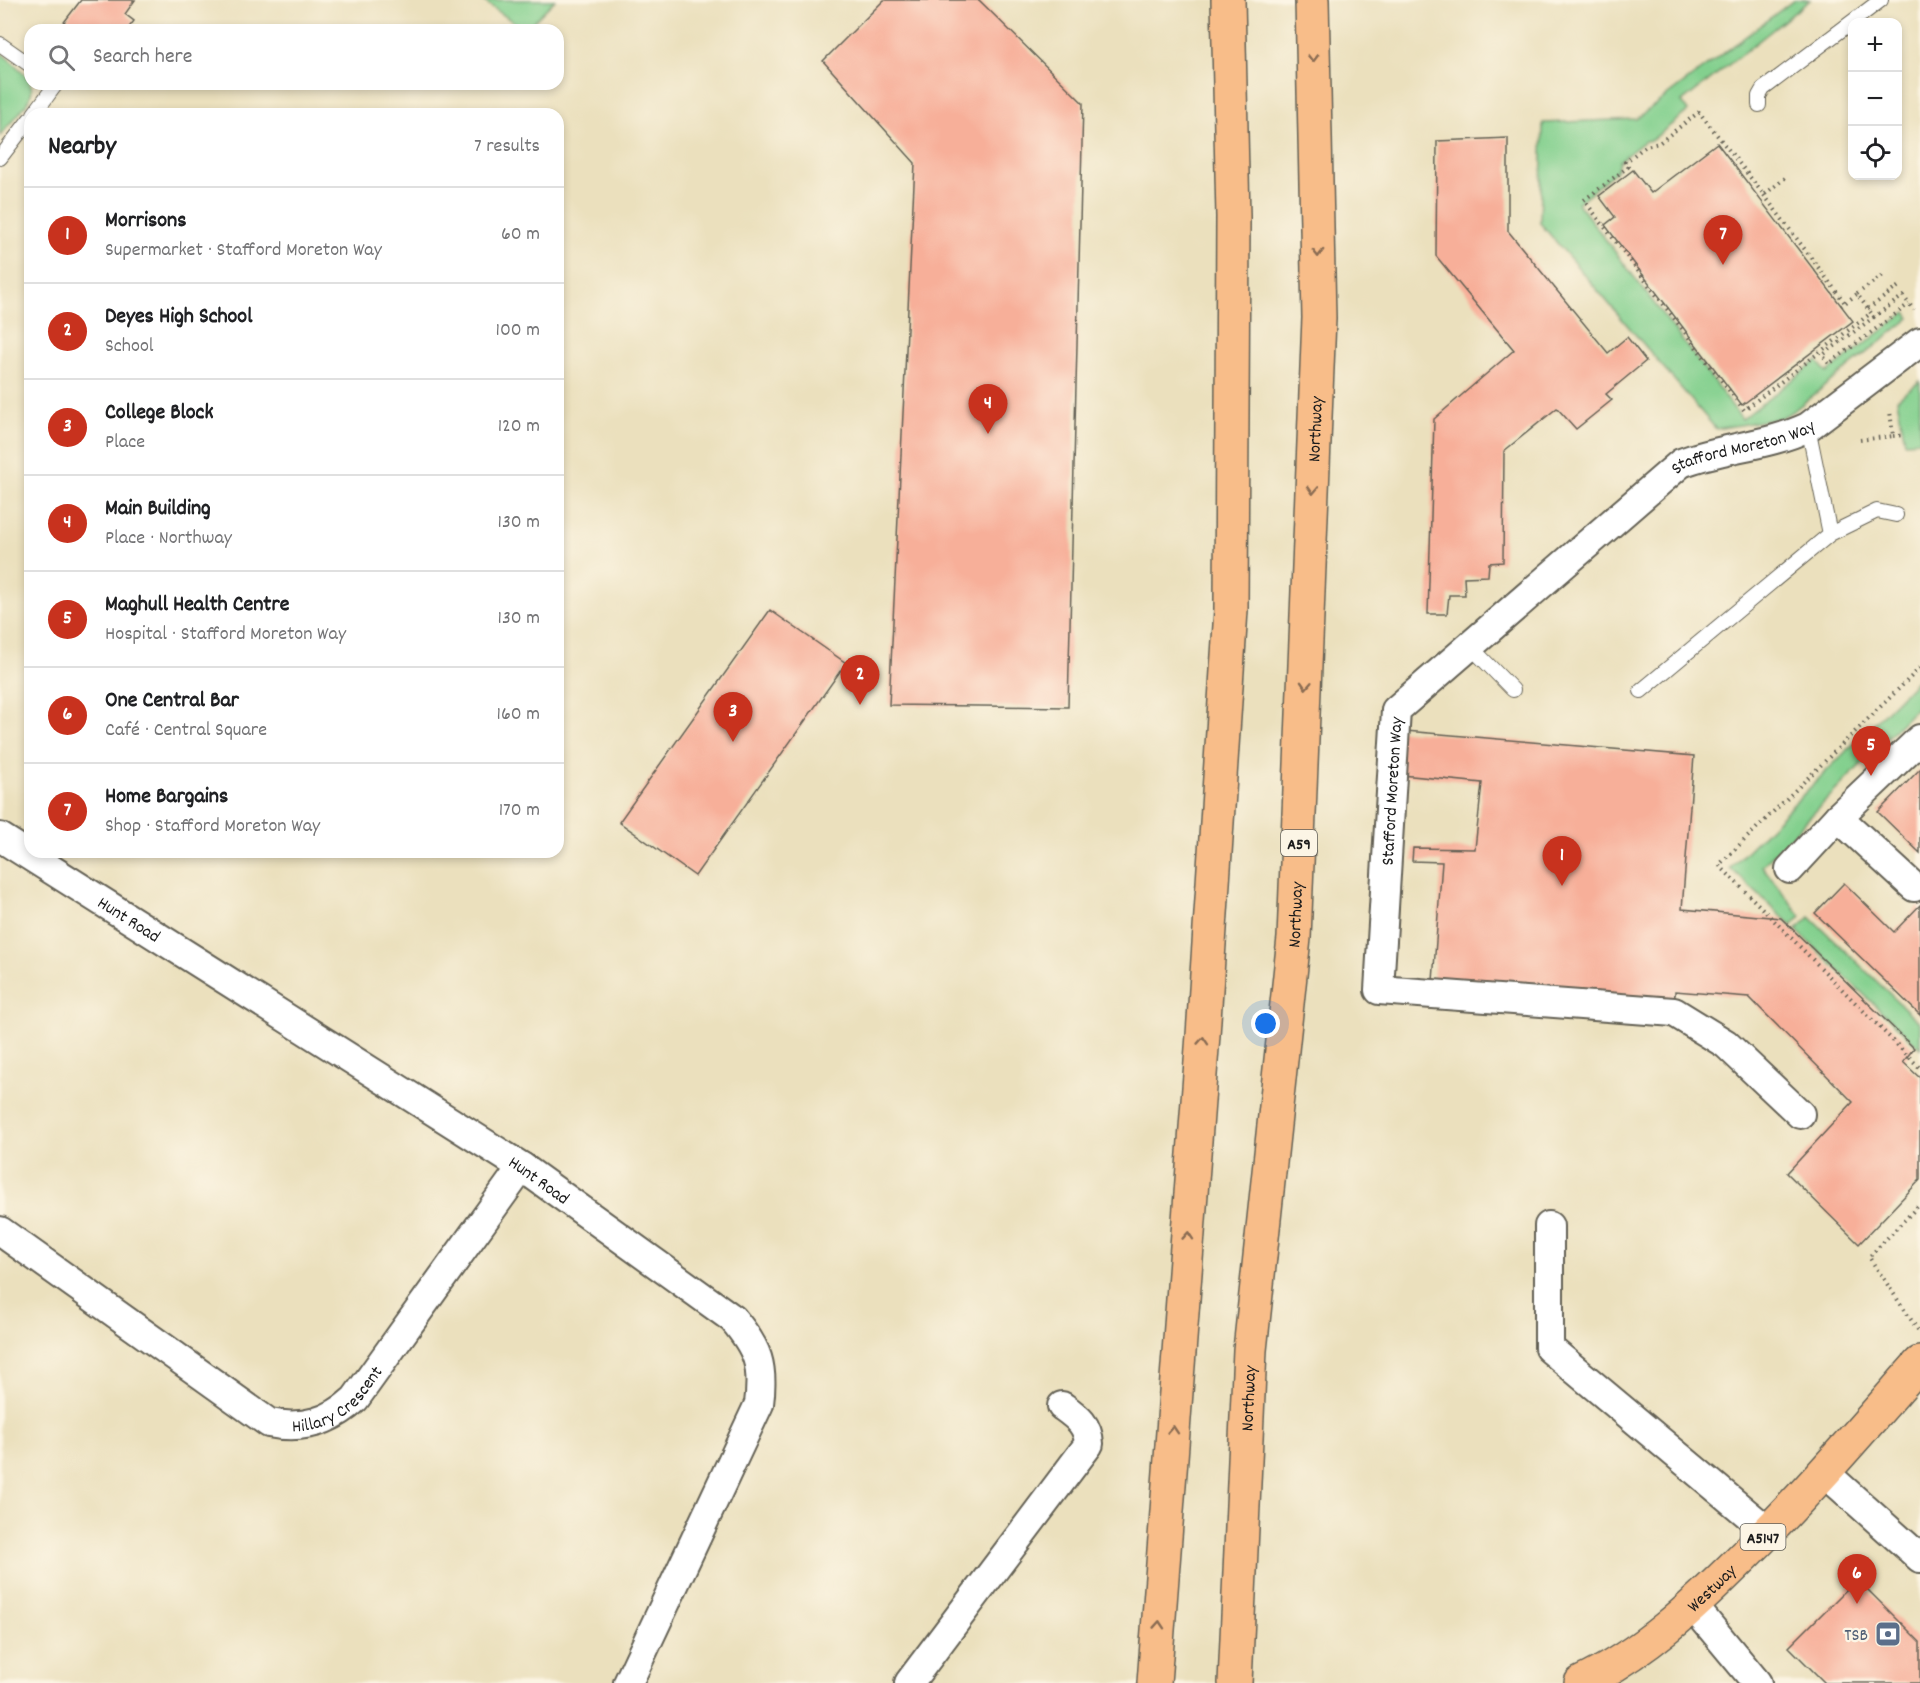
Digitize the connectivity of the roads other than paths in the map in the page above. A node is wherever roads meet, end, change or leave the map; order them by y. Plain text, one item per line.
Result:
1 (1228, 0) edge
2 (1312, 0) edge
3 (1881, 0) edge
4 (0, 44) edge
5 (24, 61) edge
6 (52, 90) edge
7 (1759, 105) dead end
8 (38, 108) edge
9 (24, 127) edge
10 (0, 158) edge
11 (1920, 342) edge
12 (1808, 427) junction
13 (1896, 515) dead end
14 (1830, 534) junction
15 (1470, 646) junction
16 (1514, 690) dead end
17 (1641, 691) dead end
18 (1920, 739) edge
19 (1838, 817) junction
20 (0, 837) edge
21 (24, 852) edge
22 (33, 858) edge
23 (1790, 869) dead end
24 (1914, 887) dead end
25 (1800, 1114) dead end
26 (522, 1167) junction
27 (1549, 1226) dead end
28 (0, 1231) edge
29 (1920, 1363) edge
30 (1062, 1406) dead end
31 (1824, 1472) junction
32 (1769, 1532) junction
33 (1920, 1558) edge
34 (1694, 1607) junction
35 (629, 1682) edge
36 (909, 1683) edge
37 (1154, 1683) edge
38 (1235, 1683) edge
39 (1581, 1683) edge
40 (1757, 1683) edge

37 -> 1 main road
2 -> 38 main road, Northway / A59
3 - 7 lane
4 - 5 lane
6 - 8 lane
9 - 10 lane
11 - 12 street, Stafford Moreton Way
12 - 14 lane
12 - 15 street, Stafford Moreton Way
13 - 14 lane
14 - 17 lane
15 - 16 lane
15 - 25 street, Stafford Moreton Way
18 - 19 street
19 - 23 street
19 - 24 street
20 - 21 street, Hunt Road
22 - 26 street, Hunt Road
26 - 28 street, Hillary Crescent
26 - 35 street, Hunt Road
27 - 32 street
29 - 31 main road, Westway / A5147
30 - 36 street
31 - 32 main road, Westway / A5147
31 - 33 street
32 - 34 main road, Westway / A5147
34 - 39 main road, Westway / A5147
34 - 40 street

